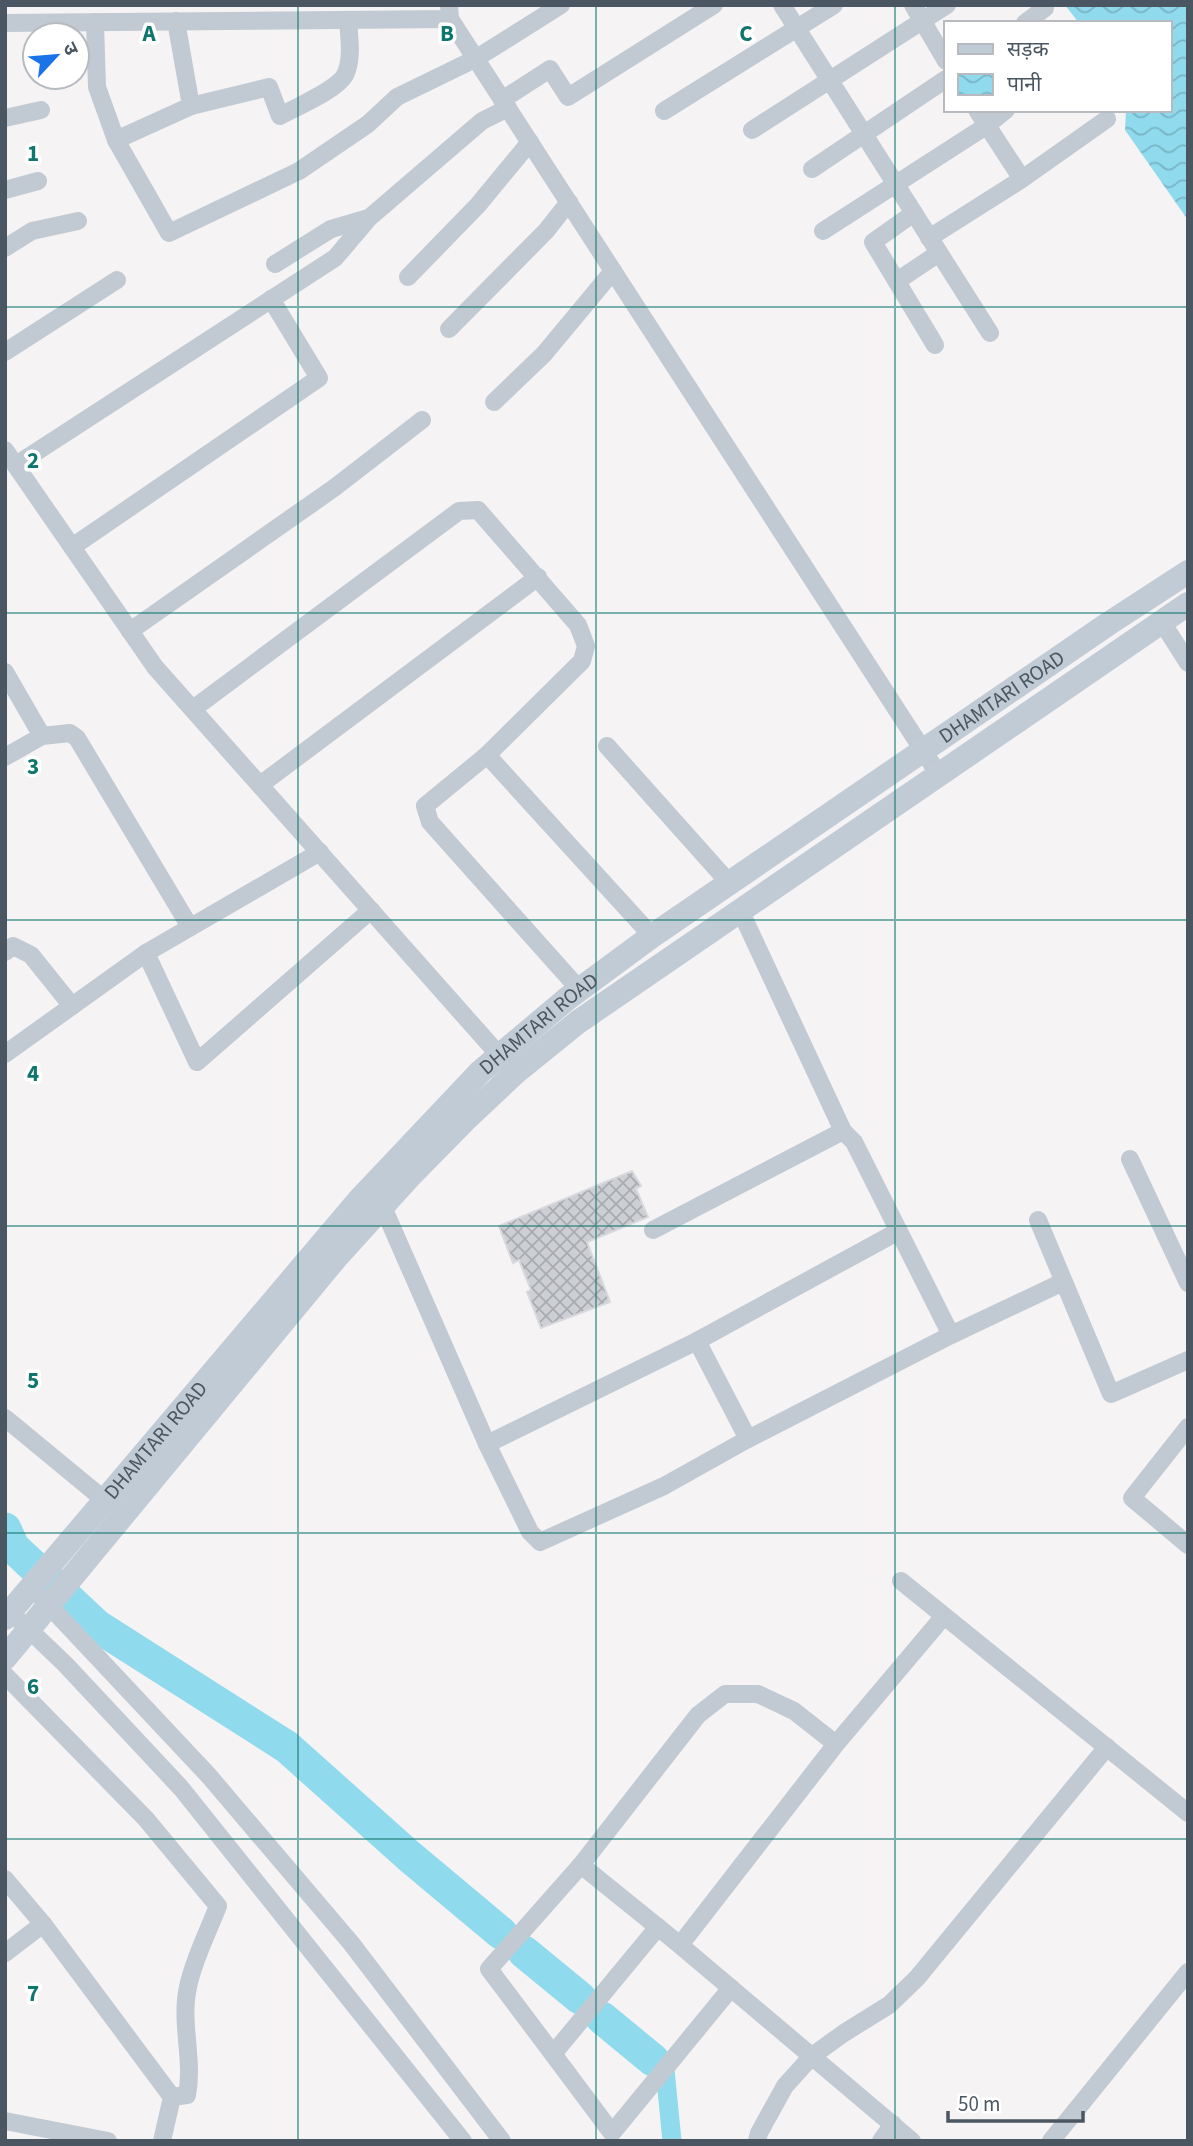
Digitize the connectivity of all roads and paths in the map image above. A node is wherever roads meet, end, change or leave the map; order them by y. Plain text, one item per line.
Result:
1 (561, 5) edge
2 (714, 5) edge
3 (782, 5) edge
4 (834, 5) edge
5 (913, 5) edge
6 (947, 5) edge
7 (450, 12) edge
8 (1048, 12) edge
9 (51, 14) edge
10 (348, 20) junction
11 (176, 21) junction
12 (1029, 21) edge
13 (95, 22) junction
14 (923, 22) junction
15 (5, 23) edge
16 (797, 29) junction
17 (944, 58) edge
18 (475, 59) junction
19 (830, 80) junction
20 (944, 80) edge
21 (505, 104) junction
22 (191, 106) junction
23 (41, 110) dead end
24 (664, 111) dead end
25 (1000, 112) edge
26 (5, 118) edge
27 (981, 118) edge
28 (1107, 120) dead end
29 (752, 130) dead end
30 (864, 135) junction
31 (116, 140) junction
32 (530, 142) junction
33 (812, 169) dead end
34 (1021, 179) junction
35 (38, 181) dead end
36 (896, 184) junction
37 (5, 190) edge
38 (569, 202) junction
39 (914, 213) junction
40 (369, 218) junction
41 (78, 220) dead end
42 (823, 231) dead end
43 (934, 245) junction
44 (5, 248) edge
45 (275, 264) dead end
46 (614, 271) junction
47 (408, 277) dead end
48 (117, 279) dead end
49 (897, 281) junction
50 (271, 299) junction
51 (449, 329) dead end
52 (990, 333) dead end
53 (935, 345) dead end
54 (5, 352) edge
55 (494, 402) dead end
56 (422, 420) dead end
57 (5, 450) edge
58 (16, 465) junction
59 (72, 547) junction
60 (1188, 572) edge
61 (538, 577) junction
62 (1188, 604) edge
63 (1162, 622) junction
64 (130, 631) junction
65 (1188, 663) edge
66 (5, 672) edge
67 (193, 709) junction
68 (41, 736) junction
69 (607, 746) dead end
70 (924, 751) junction
71 (487, 755) junction
72 (5, 757) edge
73 (939, 775) junction
74 (260, 785) junction
75 (320, 852) junction
76 (727, 884) junction
77 (370, 910) junction
78 (740, 910) junction
79 (190, 928) junction
80 (652, 936) junction
81 (5, 952) edge
82 (146, 953) junction
83 (579, 989) junction
84 (72, 1006) junction
85 (5, 1054) edge
86 (508, 1064) junction
87 (843, 1131) junction
88 (1130, 1159) dead end
89 (383, 1207) junction
90 (1038, 1220) dead end
91 (653, 1230) dead end
92 (897, 1232) junction
93 (1063, 1282) junction
94 (1188, 1283) edge
95 (951, 1335) junction
96 (697, 1341) junction
97 (1188, 1360) edge
98 (5, 1418) edge
99 (1188, 1427) edge
100 (748, 1439) junction
101 (487, 1444) junction
102 (104, 1499) junction
103 (124, 1516) junction
104 (1188, 1544) edge
105 (69, 1561) junction
106 (901, 1581) dead end
107 (32, 1586) junction
108 (49, 1605) junction
109 (7, 1612) edge
110 (944, 1616) junction
111 (30, 1630) junction
112 (5, 1658) edge
113 (5, 1675) edge
114 (836, 1744) junction
115 (1107, 1747) junction
116 (1188, 1813) edge
117 (581, 1865) junction
118 (5, 1879) edge
119 (43, 1924) junction
120 (658, 1927) junction
121 (680, 1945) junction
122 (5, 1953) edge
123 (1188, 1972) edge
124 (730, 1988) junction
125 (553, 2054) junction
126 (812, 2056) junction
127 (172, 2097) junction
128 (5, 2121) edge
129 (893, 2124) junction
130 (107, 2141) edge
131 (162, 2141) edge
132 (463, 2141) edge
133 (502, 2141) edge
134 (757, 2141) edge
135 (881, 2141) edge
136 (912, 2141) edge
137 (1051, 2141) edge

1 - 18 street
2 - 21 street
3 - 16 street
4 - 16 street
5 - 14 street
6 - 14 street
7 - 10 street
7 - 18 street
8 - 12 street
9 - 13 street
9 - 15 street
10 - 11 street
10 - 22 street
11 - 13 street
11 - 22 street
13 - 31 street
14 - 17 street
14 - 19 street
16 - 19 street
16 - 24 street
18 - 21 street
18 - 31 street
19 - 29 street
19 - 30 street
20 - 30 street
21 - 32 street
21 - 40 street
22 - 31 street
23 - 26 street
25 - 27 street
27 - 34 street
27 - 36 street
28 - 34 street
30 - 33 street
30 - 36 street
32 - 38 street
32 - 47 street
34 - 43 street
35 - 37 street
36 - 39 street
36 - 42 street
38 - 46 street
38 - 51 street
39 - 43 street
39 - 49 street
40 - 45 street
40 - 50 street
41 - 44 street
43 - 49 street
43 - 52 street
46 - 55 street
46 - 70 street
48 - 54 street
49 - 53 street
50 - 58 street
50 - 59 street
56 - 64 street
57 - 58 street
58 - 59 street
59 - 64 street
60 - 70 main road, DHAMTARI ROAD
61 - 67 street
61 - 71 street
61 - 74 street
62 - 63 main road
63 - 65 street
63 - 73 main road
64 - 67 street
66 - 68 street
67 - 74 street
68 - 72 street
68 - 79 street
69 - 76 street
70 - 73 street
70 - 76 main road, DHAMTARI ROAD
71 - 80 street
71 - 83 street
73 - 78 main road
74 - 75 street
75 - 77 street
75 - 79 street
76 - 80 main road, DHAMTARI ROAD
77 - 82 street
77 - 86 street
78 - 86 main road
78 - 87 street
79 - 82 street
80 - 83 main road, DHAMTARI ROAD
81 - 84 street
82 - 84 street
83 - 86 main road, DHAMTARI ROAD
84 - 85 street
86 - 89 main road
86 - 102 main road, DHAMTARI ROAD
87 - 91 street
87 - 92 street
88 - 94 street
89 - 101 street
89 - 103 main road
90 - 93 street
92 - 95 street
92 - 96 street
93 - 95 street
93 - 97 street
95 - 100 street
96 - 100 street
96 - 101 street
98 - 102 street
99 - 104 street
100 - 101 street
102 - 103 street
102 - 105 main road, DHAMTARI ROAD
103 - 105 main road
105 - 107 main road, DHAMTARI ROAD
105 - 108 main road
106 - 110 street
107 - 108 street
107 - 109 main road, DHAMTARI ROAD
108 - 111 main road
108 - 133 street
109 - 111 street
110 - 114 street
110 - 115 street
111 - 112 main road
111 - 132 street
113 - 127 street
114 - 117 street
114 - 121 street
115 - 116 street
115 - 126 street
117 - 120 street
117 - 125 street
118 - 119 street
119 - 122 street
119 - 127 street
120 - 121 street
120 - 125 street
121 - 124 street
123 - 137 street
124 - 125 street
124 - 126 street
126 - 129 street
126 - 134 street
127 - 131 street
128 - 130 street
129 - 135 street
129 - 136 street

